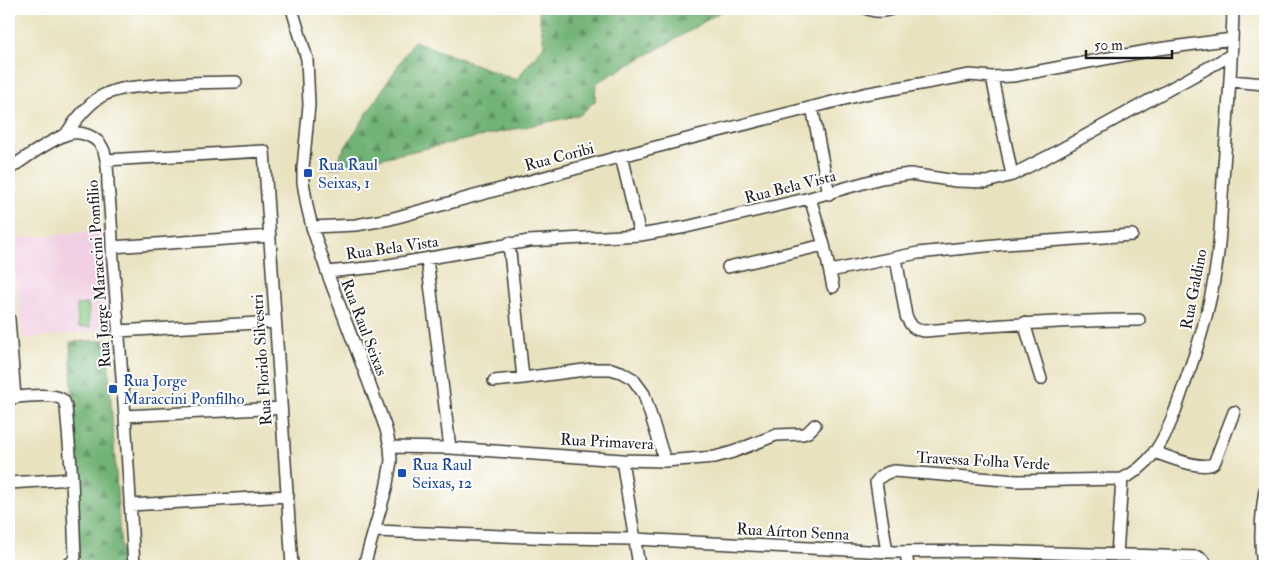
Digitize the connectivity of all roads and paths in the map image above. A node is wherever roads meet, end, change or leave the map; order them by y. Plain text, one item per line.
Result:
1 (292, 9) edge
2 (868, 9) edge
3 (891, 9) edge
4 (1233, 9) edge
5 (1232, 39) junction
6 (1232, 55) junction
7 (992, 76) junction
8 (1230, 81) junction
9 (236, 82) dead end
10 (1265, 84) edge
11 (812, 107) junction
12 (66, 134) junction
13 (621, 156) junction
14 (106, 160) junction
15 (9, 169) edge
16 (1012, 175) junction
17 (829, 194) junction
18 (810, 198) junction
19 (312, 227) junction
20 (640, 235) junction
21 (1132, 235) dead end
22 (270, 236) junction
23 (509, 243) junction
24 (824, 245) junction
25 (112, 247) junction
26 (896, 258) junction
27 (427, 259) junction
28 (728, 267) dead end
29 (830, 271) junction
30 (327, 272) junction
31 (833, 287) dead end
32 (9, 320) edge
33 (1139, 320) dead end
34 (275, 322) junction
35 (1024, 323) junction
36 (118, 331) junction
37 (523, 378) junction
38 (1041, 379) dead end
39 (494, 381) dead end
40 (12, 398) edge
41 (281, 408) junction
42 (1234, 412) dead end
43 (125, 416) junction
44 (815, 425) dead end
45 (390, 447) junction
46 (450, 448) junction
47 (1154, 452) junction
48 (622, 460) junction
49 (665, 460) junction
50 (72, 479) junction
51 (1122, 479) junction
52 (9, 483) edge
53 (1265, 490) edge
54 (288, 496) junction
55 (130, 505) junction
56 (375, 531) junction
57 (635, 539) junction
58 (887, 552) junction
59 (906, 552) junction
60 (1117, 555) junction
61 (1263, 559) edge
62 (1207, 565) edge
63 (66, 566) edge
64 (134, 566) edge
65 (292, 566) edge
66 (364, 566) edge
67 (639, 566) edge
68 (908, 566) edge

1 - 19 street, Rua Raul Seixas
2 - 3 street
4 - 5 street, Rua Galdino
5 - 6 street, Rua Galdino
5 - 7 street, Rua Coribi
6 - 8 street, Rua Galdino
6 - 16 street, Rua Bela Vista
7 - 11 street, Rua Coribi
7 - 16 street
8 - 10 street
8 - 47 street, Rua Galdino
9 - 12 street
11 - 13 street, Rua Coribi
11 - 17 street
12 - 14 street, Rua Jorge Maraccini Pomfilio
12 - 15 street
13 - 19 street, Rua Coribi
13 - 20 street
14 - 22 street, Rua Florido Silvestri
14 - 25 street, Rua Jorge Maraccini Pomfilio
16 - 17 street, Rua Bela Vista
17 - 18 street, Rua Bela Vista
18 - 20 street, Rua Bela Vista
18 - 24 street
19 - 30 street, Rua Raul Seixas
20 - 23 street, Rua Bela Vista
21 - 26 street
22 - 25 street
22 - 34 street, Rua Florido Silvestri
23 - 27 street, Rua Bela Vista
23 - 37 street
24 - 28 street
24 - 29 street
25 - 36 street, Rua Jorge Maraccini Pomfilio
26 - 29 street
26 - 35 street
27 - 30 street, Rua Bela Vista
27 - 46 street
29 - 31 street
30 - 45 street, Rua Raul Seixas
32 - 40 street
33 - 35 street
34 - 36 street
34 - 41 street, Rua Florido Silvestri
35 - 38 street
36 - 43 street, Rua Jorge Maraccini Pomfilio
37 - 39 street
37 - 49 street
40 - 50 street
41 - 43 street
41 - 54 street, Rua Florido Silvestri
42 - 47 street
43 - 55 street, Rua Jorge Maraccini Pomfilio
44 - 49 street, Rua Primavera
45 - 46 street, Rua Primavera
45 - 56 street, Rua Raul Seixas
46 - 48 street, Rua Primavera
47 - 51 street, Rua Galdino
48 - 49 street, Rua Primavera
48 - 57 street
50 - 52 street
50 - 63 street
51 - 58 street, Travessa Folha Verde
51 - 60 street
53 - 61 street
54 - 55 street
54 - 65 street, Rua Florido Silvestri
55 - 64 street, Rua Jorge Maraccini Pomfilio
56 - 57 street, Rua Aírton Senna
56 - 66 street, Rua Raul Seixas
57 - 58 street, Rua Aírton Senna
57 - 67 street
58 - 59 street, Rua Aírton Senna
59 - 60 street, Rua Aírton Senna
59 - 68 street
60 - 62 street, Rua Aírton Senna

